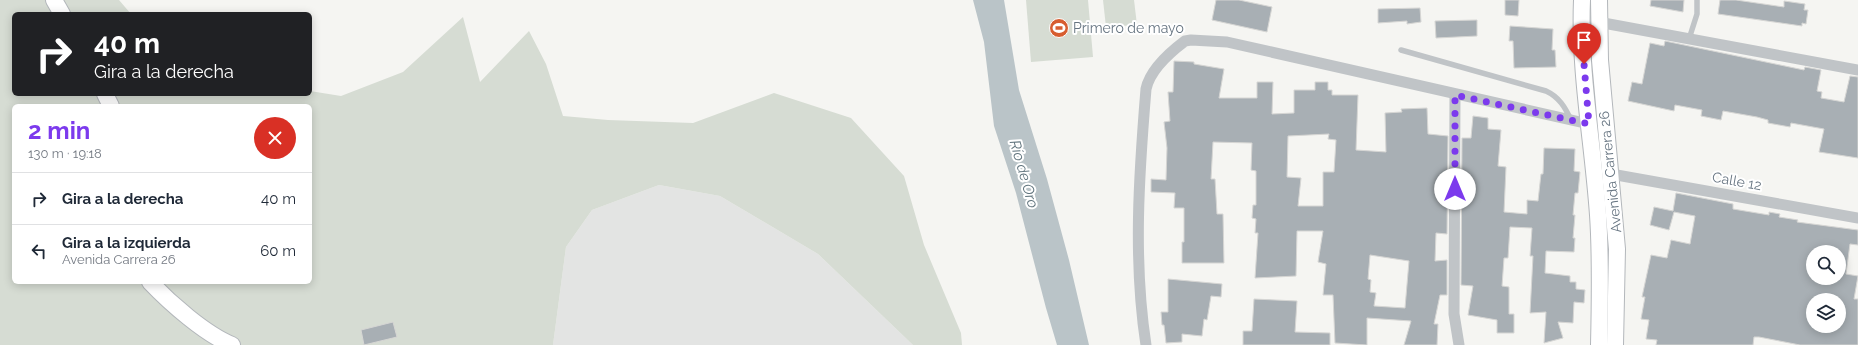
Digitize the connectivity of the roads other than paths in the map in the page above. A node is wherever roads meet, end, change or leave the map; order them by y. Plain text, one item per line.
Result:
1 (54, 0) edge
2 (1582, 0) edge
3 (1599, 0) edge
4 (1697, 0) edge
5 (61, 12) edge
6 (1598, 22) junction
7 (1689, 40) junction
8 (1400, 50) dead end
9 (1858, 70) edge
10 (1455, 95) junction
11 (1571, 120) junction
12 (1589, 124) junction
13 (1611, 174) junction
14 (1858, 218) edge
15 (152, 284) edge
16 (232, 345) edge
17 (1146, 345) edge
18 (1459, 345) edge
19 (1599, 345) edge
20 (1615, 345) edge

1 - 5 main road
2 - 12 main road, Avenida Carrera 26
3 - 6 main road, Avenida Carrera 26
4 - 7 lane
6 - 7 street
6 - 13 main road, Avenida Carrera 26
7 - 9 street
8 - 11 lane
10 - 11 street
10 - 17 street
10 - 18 street
11 - 12 street
12 - 19 main road, Avenida Carrera 26
13 - 14 street, Calle 12
13 - 20 main road, Avenida Carrera 26
15 - 16 main road

